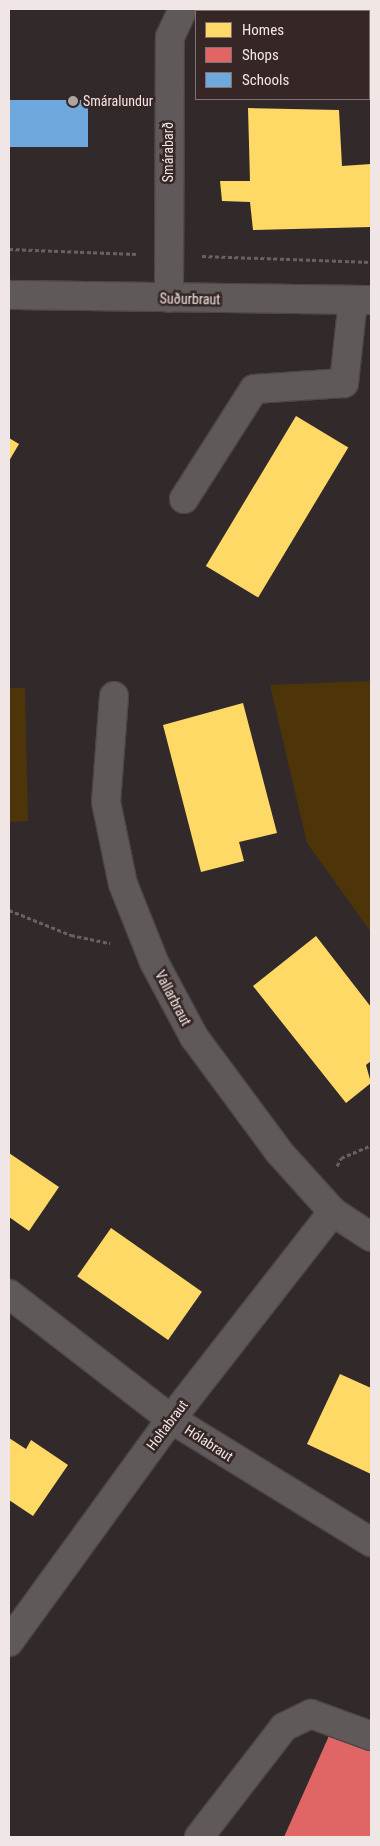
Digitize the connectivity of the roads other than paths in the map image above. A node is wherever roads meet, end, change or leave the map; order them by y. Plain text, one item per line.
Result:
1 (183, 9) edge
2 (273, 9) edge
3 (322, 10) edge
4 (9, 295) edge
5 (168, 298) junction
6 (362, 300) edge
7 (184, 499) dead end
8 (114, 696) dead end
9 (333, 1212) junction
10 (371, 1237) edge
11 (9, 1294) edge
12 (171, 1419) junction
13 (371, 1542) edge
14 (9, 1642) edge
15 (371, 1736) edge
16 (199, 1837) edge

1 - 5 street, Smárabarð
2 - 3 street
4 - 5 street, Suðurbraut
5 - 6 street, Suðurbraut
6 - 7 street
8 - 9 street, Vallarbraut
9 - 10 street, Vallarbraut
9 - 12 street, Holtabraut
11 - 12 street, Hólabraut
12 - 13 street, Hólabraut
12 - 14 street, Holtabraut
15 - 16 street

